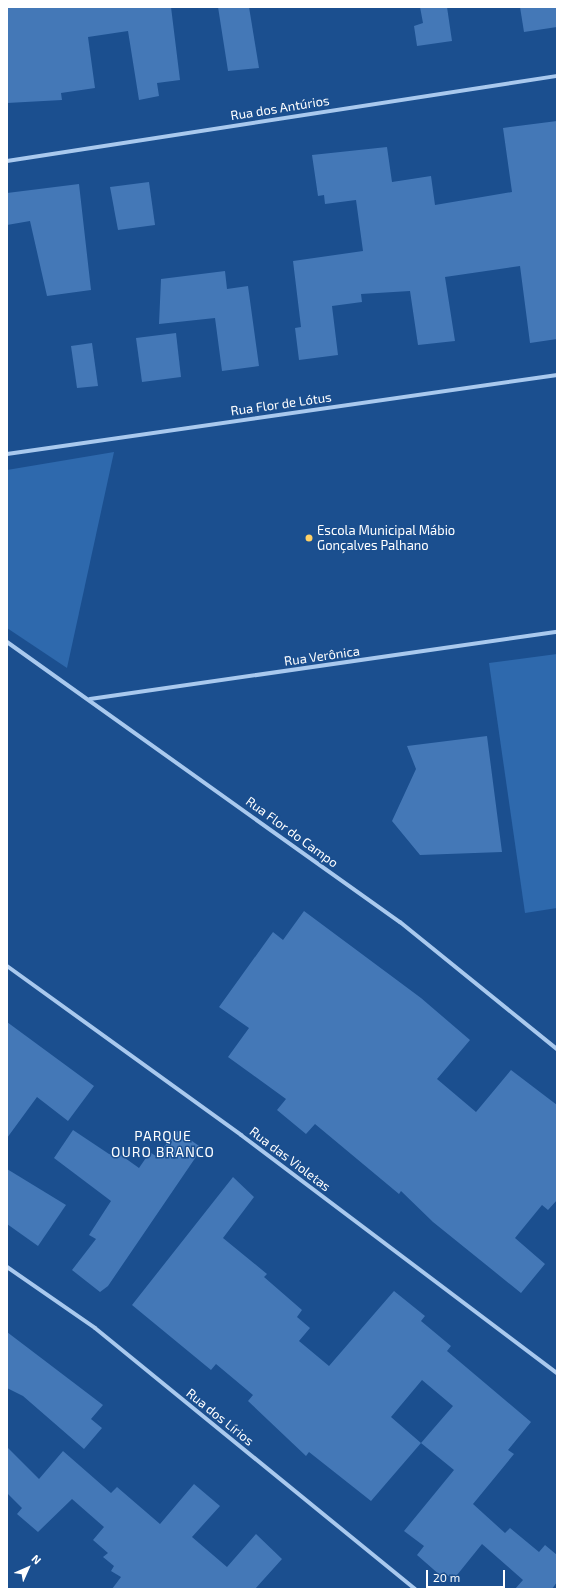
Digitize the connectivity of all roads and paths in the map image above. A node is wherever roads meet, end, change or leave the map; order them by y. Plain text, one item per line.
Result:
1 (557, 76) edge
2 (7, 161) edge
3 (557, 375) edge
4 (7, 454) edge
5 (557, 632) edge
6 (7, 642) edge
7 (90, 699) junction
8 (7, 966) edge
9 (557, 1049) edge
10 (7, 1267) edge
11 (557, 1373) edge
12 (415, 1589) edge

1 - 2 street, Rua dos Antúrios
3 - 4 street, Rua Flor de Lótus
5 - 7 street, Rua Verônica
6 - 7 street, Rua Flor do Campo
7 - 9 street, Rua Flor do Campo
8 - 11 street, Rua das Violetas
10 - 12 street, Rua dos Lírios

